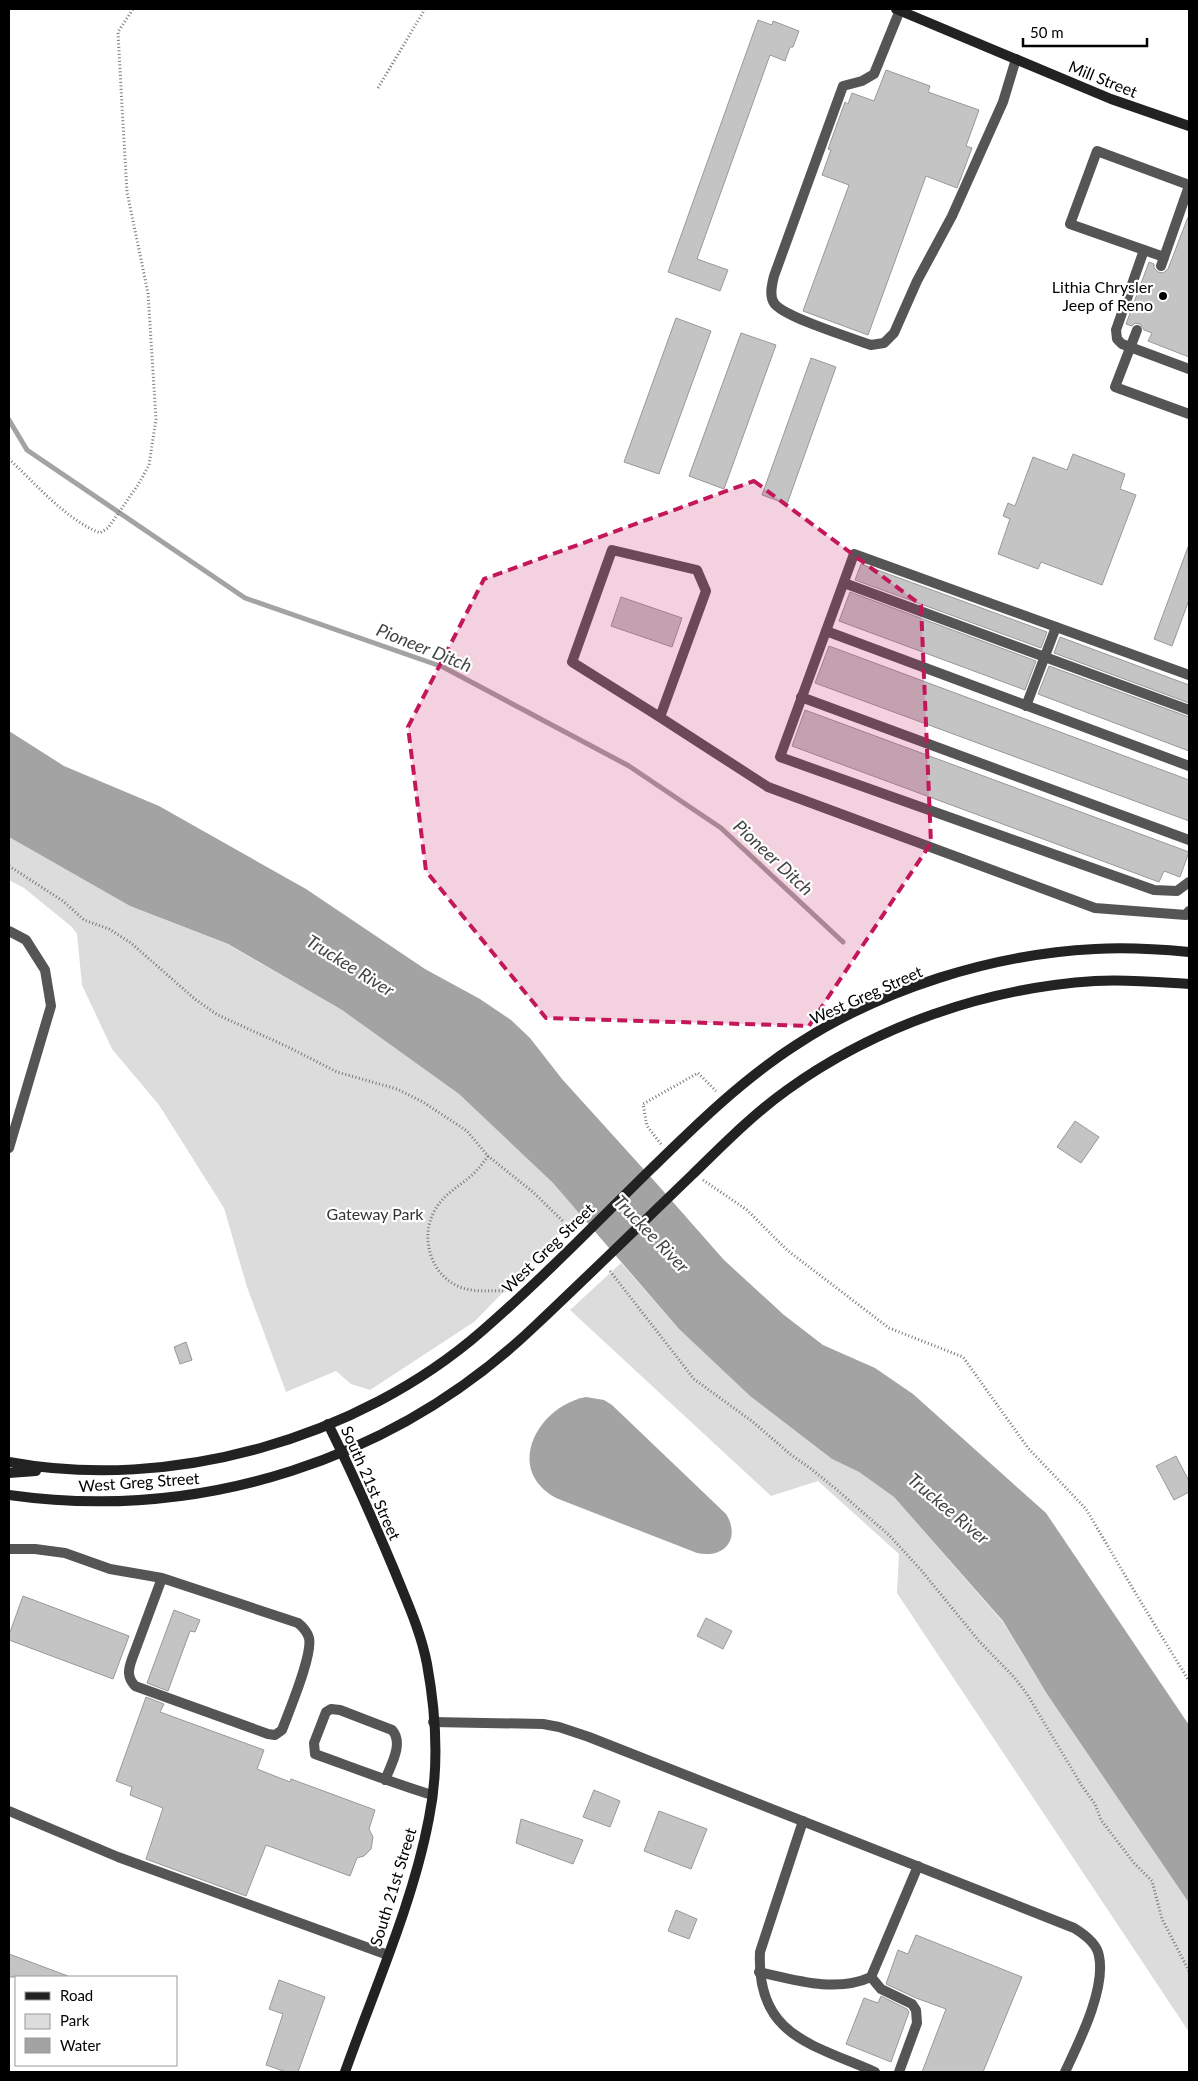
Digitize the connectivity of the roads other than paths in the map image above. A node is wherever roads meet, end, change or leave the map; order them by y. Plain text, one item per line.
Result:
1 (898, 10) edge
2 (1016, 59) junction
3 (1189, 126) edge
4 (1189, 185) edge
5 (1187, 197) edge
6 (1144, 250) junction
7 (1137, 330) dead end
8 (1130, 347) junction
9 (1189, 369) edge
10 (1189, 414) edge
11 (844, 583) junction
12 (1056, 627) junction
13 (826, 631) junction
14 (1045, 656) junction
15 (1189, 675) edge
16 (802, 697) junction
17 (1026, 706) junction
18 (1189, 710) edge
19 (660, 717) junction
20 (1189, 766) edge
21 (1189, 840) edge
22 (1189, 882) edge
23 (1189, 911) edge
24 (9, 931) edge
25 (1189, 952) edge
26 (1189, 984) edge
27 (9, 1130) edge
28 (10, 1144) edge
29 (328, 1424) junction
30 (342, 1453) junction
31 (9, 1462) edge
32 (60, 1468) junction
33 (9, 1473) edge
34 (9, 1495) edge
35 (9, 1549) edge
36 (162, 1578) junction
37 (433, 1722) junction
38 (386, 1780) junction
39 (432, 1794) junction
40 (9, 1811) edge
41 (803, 1821) junction
42 (918, 1866) junction
43 (388, 1955) junction
44 (759, 1972) junction
45 (871, 1977) junction
46 (345, 2072) edge
47 (875, 2072) edge
48 (899, 2072) edge
49 (1065, 2072) edge

1 - 2 main road, Mill Street
1 - 2 lane
2 - 3 main road, Mill Street
4 - 5 lane
4 - 6 lane
5 - 6 lane
6 - 8 lane
7 - 8 lane
8 - 9 lane
8 - 10 lane
11 - 12 lane
11 - 13 lane
11 - 14 lane
12 - 14 lane
12 - 15 lane
13 - 16 lane
13 - 17 lane
14 - 17 lane
14 - 18 lane
16 - 21 lane
16 - 22 lane
17 - 20 lane
19 - 19 lane
19 - 23 lane
24 - 28 lane
25 - 29 main road, West Greg Street
26 - 30 main road, West Greg Street
27 - 28 lane
29 - 30 main road, South 21st Street
29 - 32 main road, West Greg Street
30 - 34 main road, West Greg Street
30 - 37 main road, South 21st Street
31 - 32 main road, West Greg Street
32 - 33 main road
35 - 36 lane
36 - 36 lane
37 - 39 main road, South 21st Street
37 - 41 lane
38 - 38 lane
38 - 39 lane
39 - 43 main road, South 21st Street
40 - 43 lane
41 - 42 lane
41 - 44 lane
42 - 45 lane
42 - 49 lane
43 - 46 main road, South 21st Street
44 - 45 lane
44 - 47 lane
45 - 48 lane

